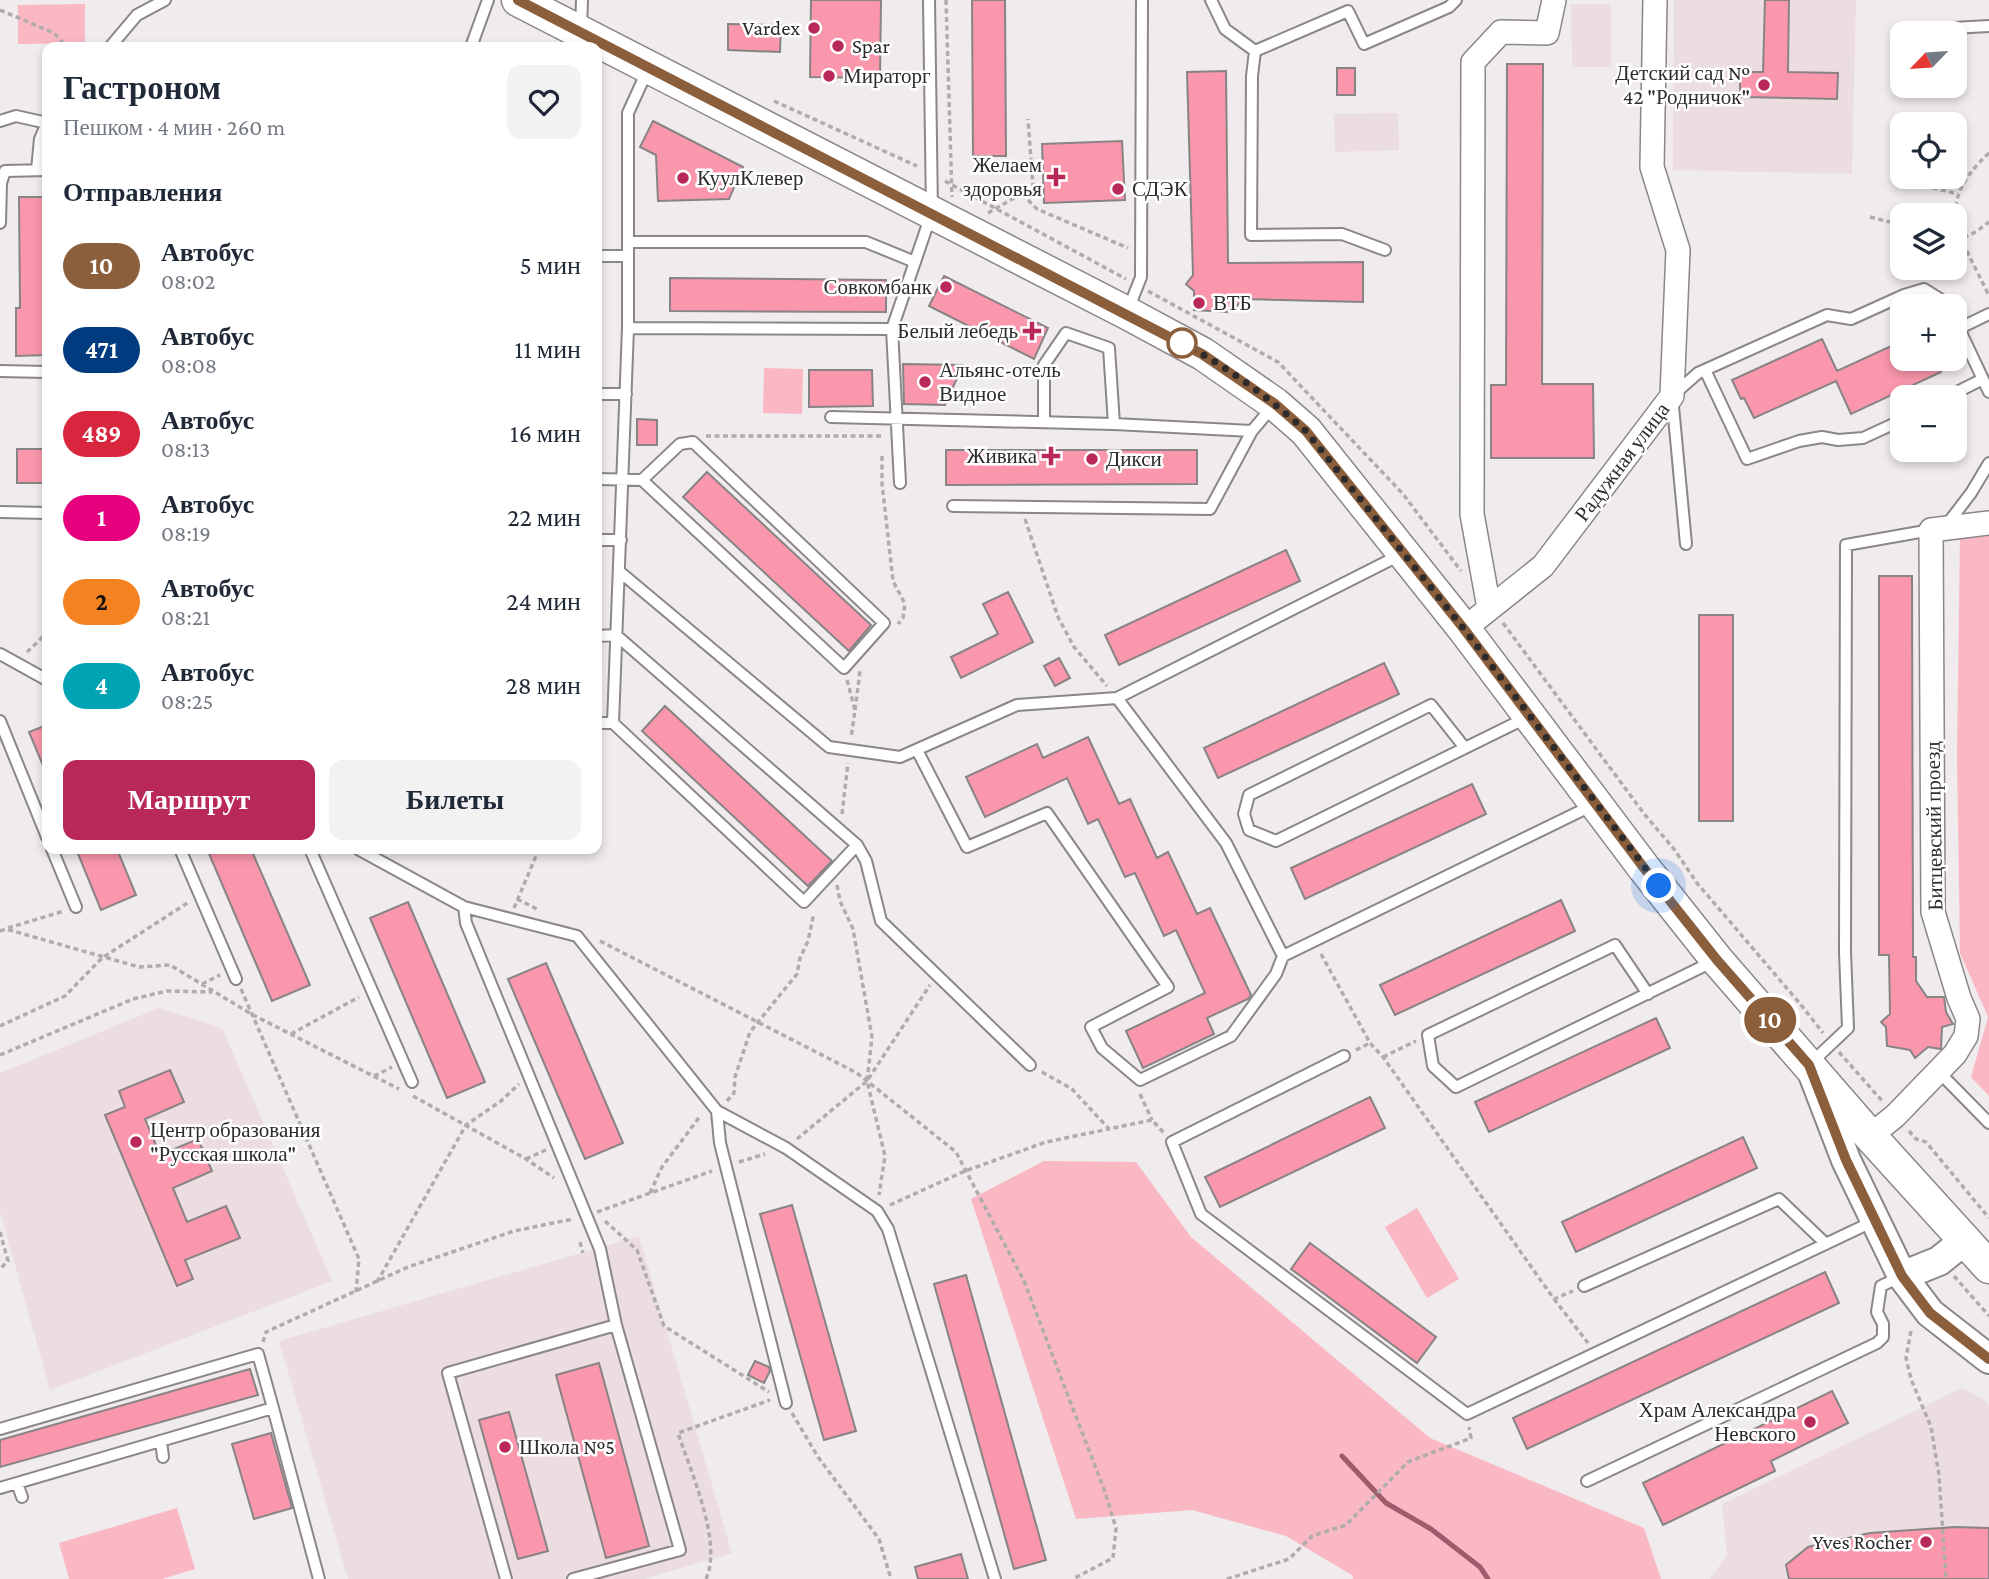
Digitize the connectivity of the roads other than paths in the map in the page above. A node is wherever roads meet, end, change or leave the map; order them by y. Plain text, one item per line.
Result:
1 (165, 0) edge
2 (488, 0) edge
3 (517, 0) edge
4 (582, 0) edge
5 (929, 0) edge
6 (1142, 0) edge
7 (1211, 0) edge
8 (1456, 0) edge
9 (1554, 0) edge
10 (1655, 0) edge
11 (1989, 26) edge
12 (1967, 27) edge
13 (581, 33) junction
14 (114, 42) edge
15 (473, 42) edge
16 (598, 42) edge
17 (602, 44) edge
18 (1255, 51) junction
19 (648, 68) junction
20 (0, 121) edge
21 (42, 122) edge
22 (42, 134) edge
23 (42, 170) edge
24 (956, 207) junction
25 (0, 223) edge
26 (628, 242) junction
27 (1385, 250) dead end
28 (602, 256) edge
29 (628, 256) junction
30 (915, 262) junction
31 (1907, 294) edge
32 (1932, 294) edge
33 (1132, 299) junction
34 (1890, 301) edge
35 (1989, 314) edge
36 (1967, 321) edge
37 (628, 328) junction
38 (892, 329) junction
39 (1967, 345) edge
40 (1705, 370) junction
41 (0, 372) edge
42 (42, 372) edge
43 (1983, 379) junction
44 (1967, 387) edge
45 (1989, 392) edge
46 (602, 394) edge
47 (626, 394) junction
48 (1672, 396) junction
49 (1275, 404) junction
50 (831, 417) dead end
51 (895, 418) junction
52 (1044, 422) junction
53 (1114, 424) junction
54 (1890, 425) edge
55 (1252, 431) junction
56 (1989, 463) edge
57 (602, 479) edge
58 (623, 479) junction
59 (642, 480) junction
60 (900, 483) dead end
61 (953, 506) dead end
62 (0, 512) edge
63 (42, 513) edge
64 (1989, 523) edge
65 (1937, 530) junction
66 (602, 540) edge
67 (621, 540) junction
68 (1686, 544) dead end
69 (1404, 553) junction
70 (620, 572) junction
71 (1489, 608) junction
72 (1464, 629) junction
73 (616, 635) junction
74 (602, 636) edge
75 (0, 654) edge
76 (42, 677) edge
77 (1117, 698) junction
78 (1529, 716) junction
79 (0, 721) edge
80 (602, 723) edge
81 (613, 723) junction
82 (1465, 748) junction
83 (917, 750) junction
84 (1595, 804) junction
85 (42, 825) edge
86 (857, 845) junction
87 (54, 854) edge
88 (182, 854) edge
89 (312, 854) edge
90 (367, 854) edge
91 (76, 907) road end
92 (464, 907) junction
93 (1283, 956) junction
94 (1717, 960) junction
95 (234, 974) road end
96 (1648, 994) junction
97 (1820, 1055) junction
98 (1344, 1056) dead end
99 (1030, 1065) road end
100 (1938, 1071) junction
101 (412, 1082) dead end
102 (717, 1111) junction
103 (1989, 1123) edge
104 (1870, 1136) junction
105 (1846, 1160) junction
106 (1875, 1220) junction
107 (1964, 1241) junction
108 (1826, 1244) junction
109 (1989, 1267) edge
110 (1902, 1276) junction
111 (1584, 1286) road end
112 (616, 1325) junction
113 (1989, 1359) edge
114 (786, 1403) road end
115 (273, 1408) junction
116 (0, 1429) edge
117 (161, 1441) junction
118 (163, 1457) dead end
119 (1587, 1481) dead end
120 (17, 1483) junction
121 (0, 1488) edge
122 (22, 1497) dead end
123 (318, 1579) edge
124 (506, 1579) edge
125 (573, 1579) edge
126 (995, 1579) edge

1 - 14 lane
2 - 15 lane
3 - 13 main road
4 - 13 lane
5 - 24 lane
6 - 33 lane
7 - 18 lane
8 - 18 lane
9 - 71 street
10 - 48 street, Радужная улица
11 - 12 lane
13 - 16 main road
17 - 19 main road
18 - 27 lane
19 - 24 main road
19 - 26 lane
20 - 21 lane
22 - 23 lane
23 - 25 lane
24 - 30 lane
24 - 33 main road
26 - 29 lane
26 - 30 lane
28 - 29 lane
29 - 37 lane
30 - 38 lane
31 - 32 lane
33 - 49 main road
34 - 40 lane
35 - 36 lane
37 - 38 lane
37 - 47 lane
38 - 51 lane
39 - 43 lane
40 - 48 lane
40 - 54 lane
41 - 42 lane
43 - 44 lane
43 - 45 lane
46 - 47 lane
47 - 58 lane
48 - 68 lane
48 - 71 street, Радужная улица
49 - 55 lane
49 - 69 main road
50 - 51 lane
51 - 52 lane
51 - 60 lane
52 - 53 lane
52 - 53 lane
53 - 55 lane
55 - 61 lane
56 - 65 lane
57 - 58 lane
58 - 59 lane
58 - 67 lane
59 - 59 lane
62 - 63 lane
64 - 65 street
65 - 97 lane
65 - 100 street, Битцевский проезд
66 - 67 lane
67 - 70 lane
69 - 72 main road
69 - 77 lane
70 - 73 lane
70 - 83 lane
71 - 72 street, Радужная улица
72 - 78 main road
73 - 74 lane
73 - 81 lane
73 - 86 lane
75 - 76 lane
77 - 83 lane
77 - 93 lane
78 - 82 lane
78 - 84 main road
79 - 85 lane
80 - 81 lane
81 - 86 lane
82 - 82 lane
83 - 93 lane
84 - 93 lane
84 - 94 main road
86 - 99 lane
87 - 91 lane
88 - 95 lane
89 - 101 lane
90 - 92 lane
92 - 102 lane
92 - 112 lane
94 - 96 lane
94 - 97 main road
96 - 96 lane
97 - 104 main road
97 - 105 street
98 - 108 lane
100 - 103 lane
100 - 104 street, Битцевский проезд
102 - 114 lane
102 - 126 lane
104 - 105 street
104 - 107 main road
105 - 106 street
106 - 108 lane
106 - 110 street
107 - 109 main road
107 - 110 street
108 - 111 lane
110 - 113 street
110 - 119 lane
112 - 124 lane
112 - 125 lane
115 - 116 lane
115 - 117 lane
115 - 123 lane
117 - 118 lane
117 - 120 lane
120 - 121 lane
120 - 122 lane

